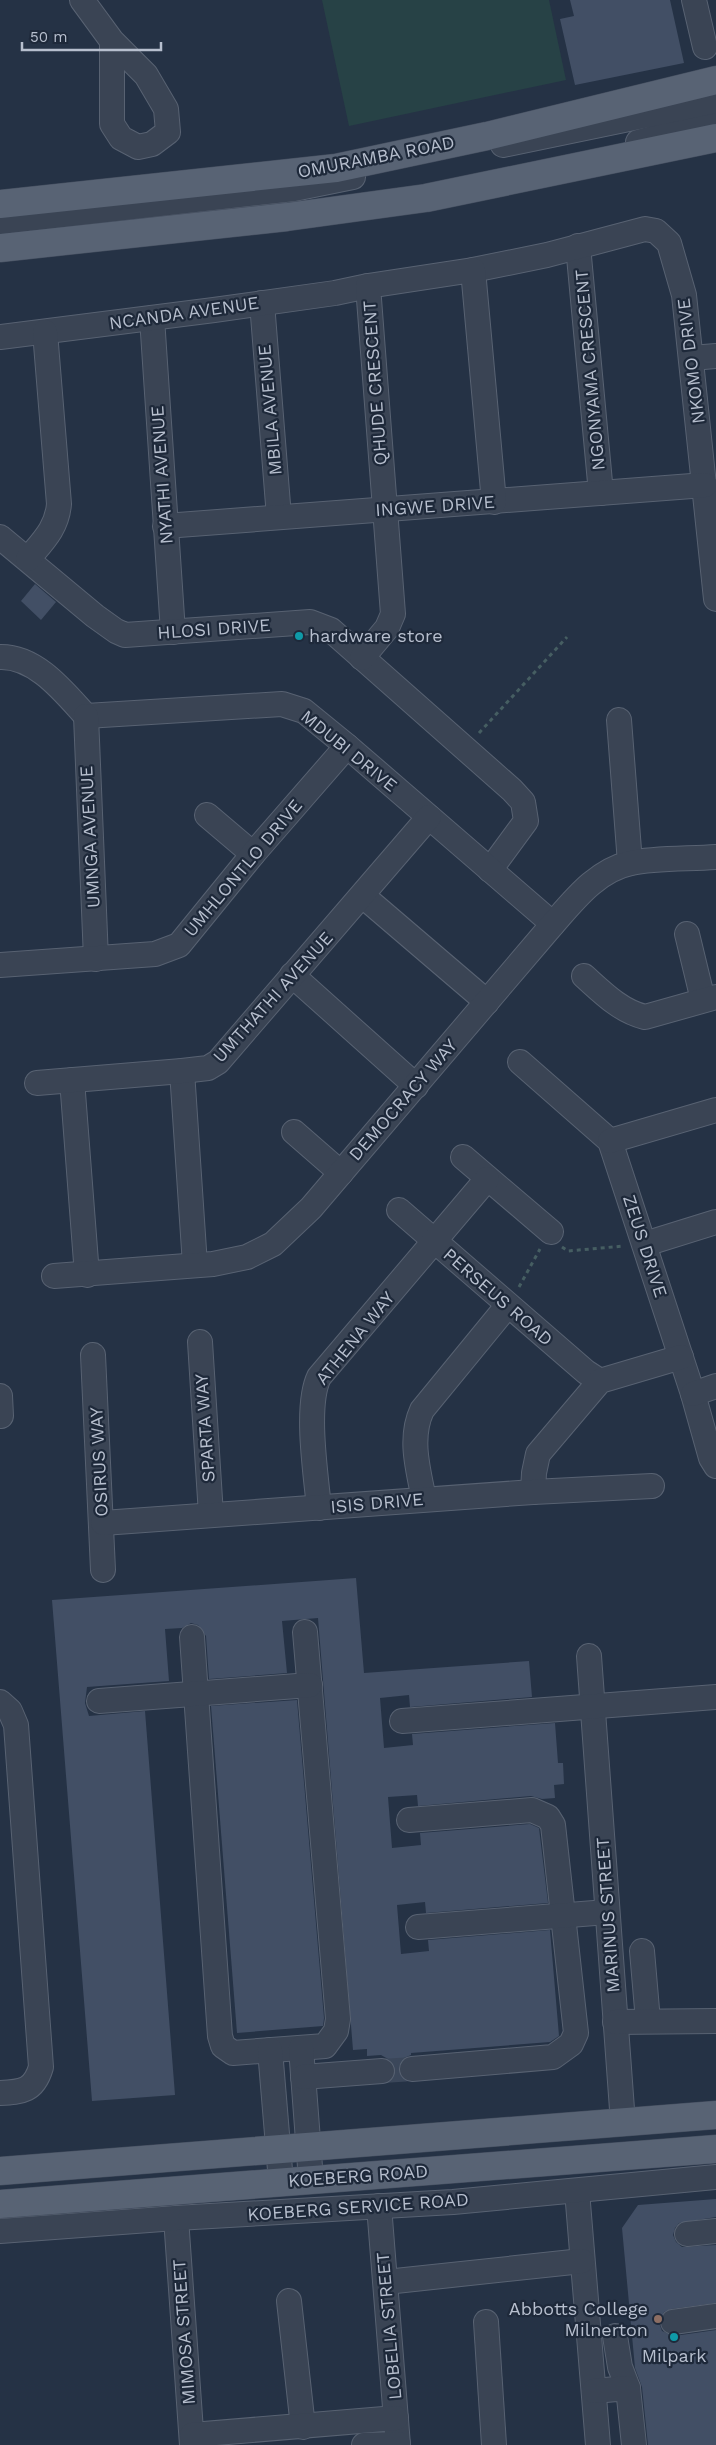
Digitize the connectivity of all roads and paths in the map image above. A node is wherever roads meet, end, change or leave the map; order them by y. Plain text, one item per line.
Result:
1 (82, 0) edge
2 (694, 0) edge
3 (112, 41) dead end
4 (705, 47) dead end
5 (716, 80) edge
6 (716, 101) edge
7 (716, 120) edge
8 (716, 138) edge
9 (0, 204) edge
10 (0, 222) edge
11 (646, 229) joint
12 (0, 238) edge
13 (578, 246) junction
14 (0, 248) edge
15 (472, 270) junction
16 (368, 286) junction
17 (262, 303) junction
18 (152, 318) junction
19 (45, 332) junction
20 (0, 337) edge
21 (716, 356) edge
22 (692, 358) junction
23 (705, 485) junction
24 (601, 493) junction
25 (494, 502) junction
26 (384, 509) junction
27 (278, 517) junction
28 (165, 526) junction
29 (0, 537) edge
30 (28, 559) junction
31 (716, 599) edge
32 (173, 632) junction
33 (567, 637) dead end
34 (0, 657) edge
35 (362, 658) junction
36 (86, 716) junction
37 (619, 720) dead end
38 (347, 746) junction
39 (465, 748) junction
40 (207, 815) dead end
41 (429, 817) junction
42 (253, 854) junction
43 (716, 857) edge
44 (630, 863) junction
45 (490, 870) junction
46 (363, 896) junction
47 (552, 924) junction
48 (687, 934) dead end
49 (96, 958) junction
50 (0, 965) edge
51 (292, 975) junction
52 (584, 976) dead end
53 (710, 998) edge
54 (487, 1002) junction
55 (520, 1062) dead end
56 (182, 1071) junction
57 (72, 1080) junction
58 (37, 1083) dead end
59 (416, 1086) junction
60 (716, 1110) edge
61 (294, 1132) dead end
62 (610, 1141) junction
63 (463, 1157) dead end
64 (341, 1173) junction
65 (487, 1179) junction
66 (399, 1210) dead end
67 (716, 1222) edge
68 (549, 1235) junction
69 (434, 1242) junction
70 (645, 1244) junction
71 (195, 1265) junction
72 (87, 1274) junction
73 (54, 1276) dead end
74 (508, 1306) junction
75 (200, 1342) dead end
76 (93, 1355) dead end
77 (681, 1357) junction
78 (600, 1381) junction
79 (716, 1386) edge
80 (693, 1394) junction
81 (716, 1466) edge
82 (652, 1486) dead end
83 (533, 1492) junction
84 (424, 1499) junction
85 (318, 1508) junction
86 (211, 1515) junction
87 (103, 1523) junction
88 (103, 1570) dead end
89 (305, 1632) dead end
90 (192, 1637) dead end
91 (589, 1656) dead end
92 (310, 1685) junction
93 (196, 1694) junction
94 (716, 1698) edge
95 (98, 1701) dead end
96 (0, 1702) edge
97 (593, 1707) junction
98 (402, 1721) dead end
99 (409, 1820) dead end
100 (607, 1912) junction
101 (562, 1916) junction
102 (418, 1927) dead end
103 (642, 1951) dead end
104 (648, 2020) junction
105 (716, 2021) edge
106 (615, 2022) junction
107 (300, 2048) junction
108 (270, 2050) junction
109 (412, 2069) tunnel mouth
110 (382, 2071) tunnel mouth
111 (303, 2077) junction
112 (0, 2094) edge
113 (716, 2115) edge
114 (623, 2122) junction
115 (309, 2147) junction
116 (278, 2149) junction
117 (716, 2149) edge
118 (0, 2171) edge
119 (716, 2177) edge
120 (311, 2180) junction
121 (281, 2182) junction
122 (577, 2191) junction
123 (0, 2204) edge
124 (379, 2206) junction
125 (176, 2218) junction
126 (0, 2231) edge
127 (716, 2231) edge
128 (688, 2234) dead end
129 (582, 2261) junction
130 (386, 2282) junction
131 (289, 2300) dead end
132 (716, 2316) edge
133 (486, 2322) dead end
134 (673, 2322) dead end
135 (615, 2336) dead end
136 (628, 2388) junction
137 (594, 2391) junction
138 (396, 2418) junction
139 (303, 2427) junction
140 (192, 2440) edge
141 (364, 2445) edge
142 (398, 2445) edge
143 (494, 2445) edge
144 (598, 2445) edge
145 (634, 2445) edge

1 - 3 street
2 - 4 street
5 - 9 main road, OMURAMBA ROAD
6 - 10 street
7 - 12 street
8 - 14 main road
11 - 13 street, NGONYAMA CRESCENT
11 - 22 street, NKOMO DRIVE
13 - 15 street, NGONYAMA CRESCENT
13 - 24 street, NGONYAMA CRESCENT
15 - 16 street, QHUDE CRESCENT
15 - 25 street
16 - 17 street, NCANDA AVENUE
16 - 26 street, QHUDE CRESCENT
17 - 18 street, NCANDA AVENUE
17 - 27 street, MBILA AVENUE
18 - 19 street, NCANDA AVENUE
18 - 28 street, NYATHI AVENUE
19 - 20 street, NCANDA AVENUE
19 - 30 street
21 - 22 street
22 - 23 street, NKOMO DRIVE
23 - 24 street, INGWE DRIVE
23 - 31 street, NKOMO DRIVE
24 - 25 street, INGWE DRIVE
25 - 26 street, INGWE DRIVE
26 - 27 street, INGWE DRIVE
26 - 35 street, QHUDE CRESCENT
27 - 28 street, INGWE DRIVE
28 - 32 street, NYATHI AVENUE
29 - 30 street, HLOSI DRIVE
30 - 32 street, HLOSI DRIVE
32 - 35 street, HLOSI DRIVE
33 - 39 path
34 - 36 street
35 - 39 street, HLOSI DRIVE
36 - 38 street, MDUBI DRIVE
36 - 49 street, UMNGA AVENUE
37 - 44 street
38 - 41 street, MDUBI DRIVE
38 - 42 street, UMHLONTLO DRIVE
39 - 45 street, HLOSI DRIVE
40 - 42 street
41 - 45 street, MDUBI DRIVE
41 - 46 street, UMTHATHI AVENUE
42 - 49 street, UMHLONTLO DRIVE
43 - 44 street, DEMOCRACY WAY
44 - 47 street, DEMOCRACY WAY
45 - 47 street, MDUBI DRIVE
46 - 51 street, UMTHATHI AVENUE
46 - 54 street
47 - 54 street, DEMOCRACY WAY
48 - 53 street
49 - 50 street, UMHLONTLO DRIVE
51 - 56 street, UMTHATHI AVENUE
51 - 59 street
52 - 53 street
54 - 59 street, DEMOCRACY WAY
55 - 62 street, ZEUS DRIVE
56 - 57 street, UMTHATHI AVENUE
56 - 71 street
57 - 58 street, UMTHATHI AVENUE
57 - 72 street
59 - 64 street, DEMOCRACY WAY
60 - 62 street
61 - 64 street
62 - 70 street, ZEUS DRIVE
63 - 65 street
64 - 71 street, DEMOCRACY WAY
65 - 68 street
65 - 69 street, ATHENA WAY
66 - 69 street, PERSEUS ROAD
67 - 70 street
68 - 70 path
68 - 74 path
69 - 74 street, PERSEUS ROAD
69 - 85 street, ATHENA WAY
70 - 77 street, ZEUS DRIVE
71 - 72 street, DEMOCRACY WAY
72 - 73 street, DEMOCRACY WAY
74 - 78 street, PERSEUS ROAD
74 - 84 street
75 - 86 street, SPARTA WAY
76 - 87 street, OSIRUS WAY
77 - 78 street
77 - 80 street, ZEUS DRIVE
78 - 83 street
79 - 80 street
80 - 81 street, ZEUS DRIVE
82 - 83 street, ISIS DRIVE
83 - 84 street, ISIS DRIVE
84 - 85 street, ISIS DRIVE
85 - 86 street, ISIS DRIVE
86 - 87 street, ISIS DRIVE
87 - 88 street, OSIRUS WAY
89 - 92 street
90 - 93 street
91 - 97 street, MARINUS STREET
92 - 93 street
92 - 107 street
93 - 95 street
93 - 108 street
94 - 97 street
96 - 112 street
97 - 98 street
97 - 100 street, MARINUS STREET
99 - 101 street
100 - 101 street
100 - 106 street, MARINUS STREET
101 - 102 street
101 - 109 street
103 - 104 street
104 - 105 street
104 - 106 street
106 - 114 street, MARINUS STREET
107 - 108 street
107 - 111 street
108 - 116 street
110 - 111 street
111 - 115 street
113 - 114 main road, KOEBERG ROAD
114 - 115 main road, KOEBERG ROAD
115 - 116 main road, KOEBERG ROAD
115 - 120 street
116 - 118 main road, KOEBERG ROAD
116 - 121 street
117 - 120 main road, KOEBERG ROAD
119 - 122 street, KOEBERG SERVICE ROAD
120 - 121 main road, KOEBERG ROAD
121 - 123 main road, KOEBERG ROAD
122 - 124 street, KOEBERG SERVICE ROAD
122 - 129 street
124 - 125 street, KOEBERG SERVICE ROAD
124 - 130 street, LOBELIA STREET
125 - 126 street, KOEBERG SERVICE ROAD
125 - 140 street, MIMOSA STREET
127 - 128 street
129 - 130 street
129 - 137 street
130 - 138 street, LOBELIA STREET
131 - 139 street
132 - 134 street
133 - 143 street
135 - 136 street
136 - 137 street
136 - 145 street
137 - 144 street
138 - 139 street
138 - 142 street, LOBELIA STREET
139 - 140 street
141 - 142 street

